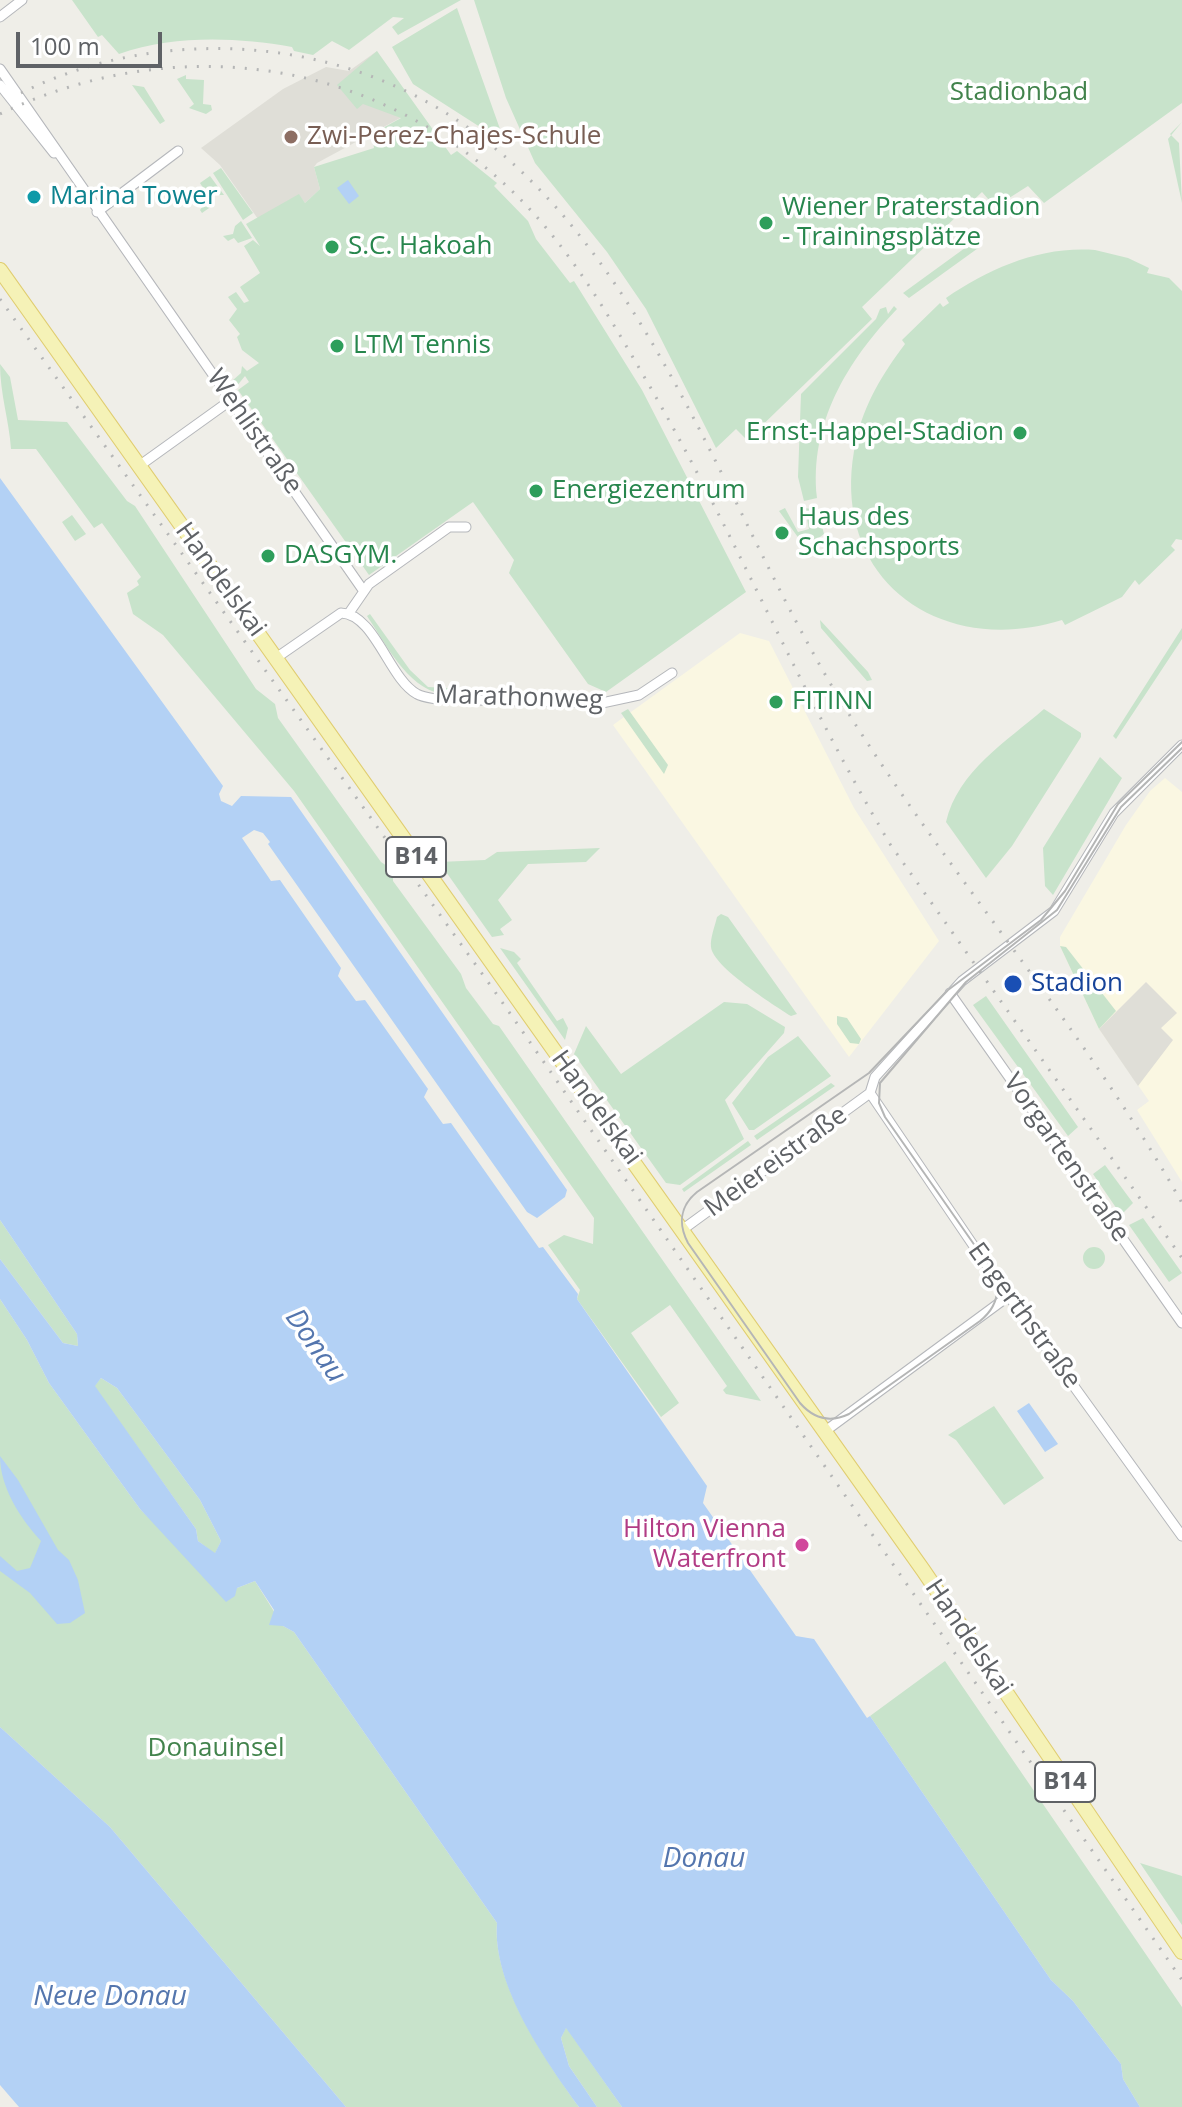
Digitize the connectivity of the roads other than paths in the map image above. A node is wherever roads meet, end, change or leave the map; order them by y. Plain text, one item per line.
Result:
1 (22, 0) edge
2 (0, 17) edge
3 (0, 69) edge
4 (0, 85) edge
5 (178, 151) dead end
6 (72, 174) junction
7 (97, 212) junction
8 (0, 270) edge
9 (231, 400) junction
10 (139, 466) junction
11 (466, 527) dead end
12 (363, 590) junction
13 (349, 613) junction
14 (276, 658) junction
15 (672, 673) dead end
16 (1182, 745) edge
17 (950, 993) junction
18 (870, 1093) junction
19 (682, 1230) junction
20 (1010, 1295) junction
21 (1182, 1323) edge
22 (824, 1432) junction
23 (1182, 1536) edge
24 (1182, 1952) edge

1 - 2 street
3 - 6 street, Wehlistraße
4 - 6 street, Wehlistraße
5 - 7 street
6 - 7 street, Wehlistraße
7 - 9 street, Wehlistraße
8 - 10 main road, Handelskai / B14
9 - 10 street
9 - 12 street, Wehlistraße
10 - 14 main road, Handelskai / B14
11 - 12 street
12 - 13 street
13 - 14 street
13 - 15 street, Marathonweg
14 - 19 main road, Handelskai / B14
16 - 17 street
17 - 18 street
17 - 21 street, Vorgartenstraße
18 - 19 street, Meiereistraße
18 - 20 street, Engerthstraße
19 - 22 main road, Handelskai / B14
20 - 22 street
20 - 23 street, Engerthstraße
22 - 24 main road, Handelskai / B14

